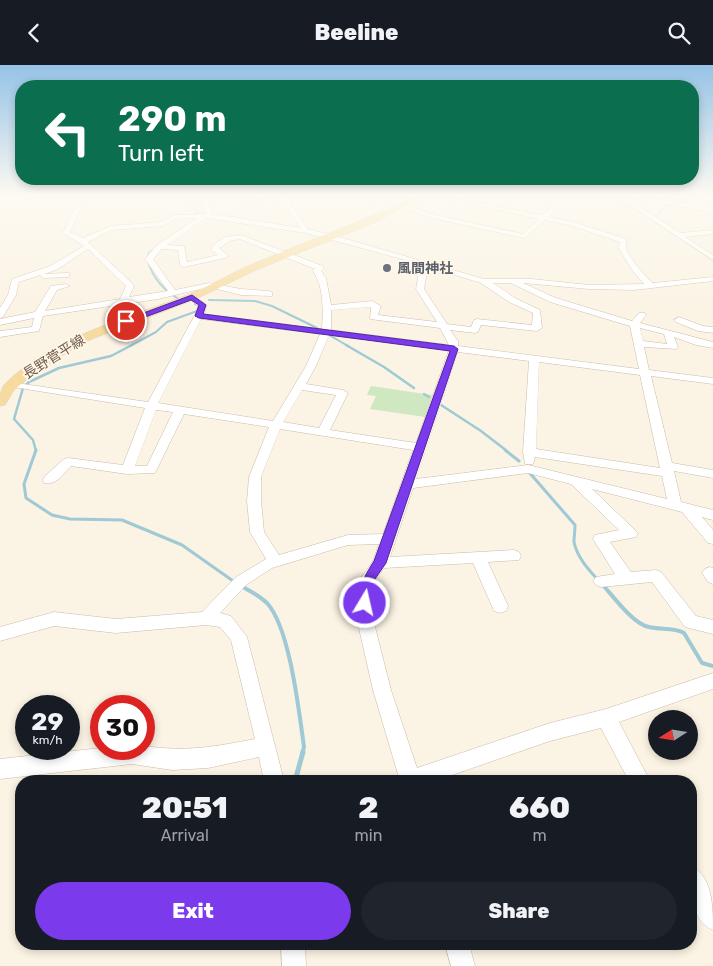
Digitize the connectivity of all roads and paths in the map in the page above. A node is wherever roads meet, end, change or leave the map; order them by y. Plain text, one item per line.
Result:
1 (76, 238) edge
2 (93, 238) edge
3 (173, 238) edge
4 (234, 238) edge
5 (244, 238) edge
6 (327, 238) edge
7 (334, 238) edge
8 (615, 238) edge
9 (684, 238) edge
10 (86, 243) junction
11 (160, 247) junction
12 (285, 255) junction
13 (712, 257) edge
14 (416, 262) junction
15 (38, 274) junction
16 (66, 275) dead end
17 (713, 279) edge
18 (484, 281) junction
19 (510, 281) junction
20 (66, 286) dead end
21 (651, 286) junction
22 (214, 287) junction
23 (171, 294) junction
24 (269, 294) dead end
25 (192, 297) junction
26 (123, 302) junction
27 (327, 308) junction
28 (39, 314) junction
29 (0, 315) edge
30 (642, 315) dead end
31 (140, 316) junction
32 (199, 316) junction
33 (679, 320) dead end
34 (0, 322) edge
35 (634, 324) junction
36 (443, 325) junction
37 (713, 330) edge
38 (326, 332) junction
39 (668, 333) junction
40 (1, 336) edge
41 (640, 343) junction
42 (713, 345) edge
43 (454, 349) junction
44 (534, 359) junction
45 (645, 373) junction
46 (713, 381) edge
47 (22, 384) junction
48 (299, 386) junction
49 (0, 402) edge
50 (152, 405) junction
51 (180, 410) junction
52 (276, 425) junction
53 (323, 432) junction
54 (418, 447) junction
55 (529, 452) junction
56 (528, 469) junction
57 (127, 470) junction
58 (667, 470) junction
59 (713, 474) edge
60 (49, 480) dead end
61 (574, 480) junction
62 (407, 484) junction
63 (681, 508) junction
64 (713, 515) edge
65 (387, 539) junction
66 (713, 539) edge
67 (514, 556) dead end
68 (478, 557) junction
69 (275, 561) junction
70 (380, 563) junction
71 (713, 573) edge
72 (713, 578) edge
73 (627, 579) junction
74 (601, 581) dead end
75 (500, 606) dead end
76 (206, 618) junction
77 (713, 627) edge
78 (0, 634) edge
79 (713, 681) edge
80 (606, 718) junction
81 (266, 746) junction
82 (0, 769) edge
83 (273, 775) edge
84 (409, 775) edge
85 (428, 775) edge
86 (637, 775) edge
87 (697, 888) edge
88 (713, 918) edge
89 (293, 950) edge
90 (459, 950) edge
91 (294, 966) edge
92 (463, 966) edge

1 - 10 street
2 - 10 street
3 - 11 street
4 - 11 street
5 - 12 street
6 - 12 main road, 長野菅平線
7 - 14 street
8 - 21 street
9 - 13 street
10 - 15 street
10 - 26 street
11 - 23 street
12 - 22 main road, 長野菅平線
12 - 27 street
14 - 18 street
14 - 36 street
15 - 16 street
15 - 29 street
17 - 21 street
18 - 19 street
18 - 36 street
19 - 21 street
19 - 35 street
20 - 28 street
22 - 23 street
22 - 24 street
22 - 25 main road, 長野菅平線
23 - 26 street
25 - 31 main road, 長野菅平線
25 - 32 street
26 - 28 street
26 - 31 street
27 - 36 street
27 - 38 street
28 - 34 street
28 - 40 street
30 - 35 street
31 - 47 main road, 長野菅平線
32 - 38 street
32 - 50 street
33 - 37 street
34 - 40 street
35 - 39 street
35 - 41 street
36 - 43 street
38 - 43 street
38 - 48 street
39 - 41 street
39 - 42 street
41 - 45 street
43 - 44 street
43 - 54 street
44 - 45 street
44 - 55 street
45 - 46 street
45 - 58 street
47 - 49 main road, 長野菅平線
47 - 50 street
48 - 52 street
48 - 53 street
50 - 51 street
50 - 57 street
51 - 52 street
51 - 57 street
52 - 53 street
52 - 69 street
53 - 54 street
54 - 62 street
55 - 56 street
55 - 58 street
56 - 61 street
56 - 62 street
57 - 60 street
58 - 59 street
58 - 63 street
61 - 63 street
61 - 73 street
62 - 65 street
63 - 64 street
63 - 66 street
65 - 69 street
65 - 70 street
67 - 68 street
68 - 70 street
68 - 75 street
69 - 76 street
70 - 84 street
71 - 72 street
73 - 74 street
73 - 77 street
76 - 78 street
76 - 81 street
79 - 80 street
80 - 85 street
80 - 86 street
81 - 82 street
81 - 83 street
87 - 88 street
89 - 91 street
90 - 92 street

